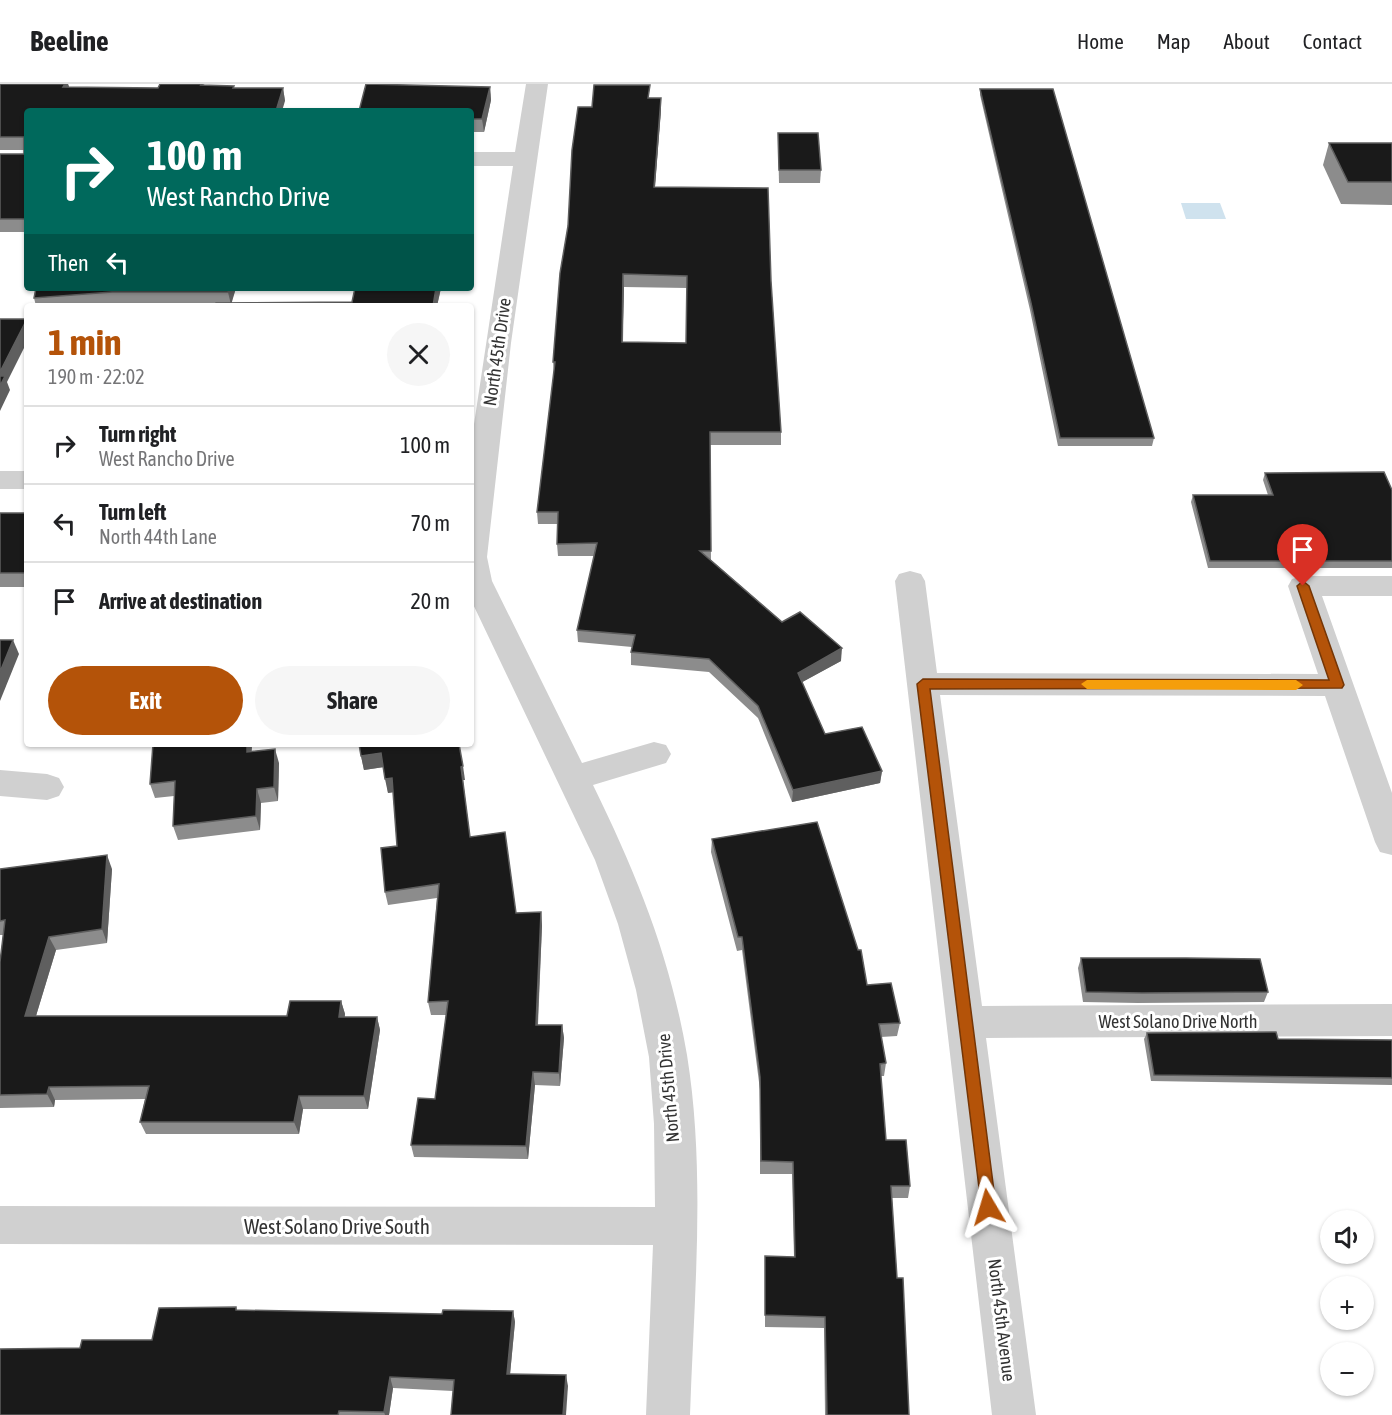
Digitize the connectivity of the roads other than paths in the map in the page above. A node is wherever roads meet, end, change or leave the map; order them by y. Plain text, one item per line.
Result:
1 (537, 84) edge
2 (474, 159) edge
3 (525, 159) junction
4 (0, 480) edge
5 (24, 480) edge
6 (475, 483) edge
7 (474, 508) edge
8 (474, 567) edge
9 (910, 582) dead end
10 (1392, 586) edge
11 (923, 684) junction
12 (1337, 685) junction
13 (654, 753) dead end
14 (572, 779) junction
15 (0, 783) edge
16 (47, 787) dead end
17 (1392, 842) edge
18 (1392, 1020) edge
19 (965, 1022) junction
20 (0, 1225) edge
21 (673, 1226) junction
22 (668, 1415) edge
23 (1014, 1415) edge

1 - 3 street, North 45th Drive
2 - 3 street
3 - 6 street, North 45th Drive
4 - 5 street
6 - 7 street, North 45th Drive
8 - 14 street, North 45th Drive
9 - 11 street, North 45th Avenue
10 - 12 street
11 - 12 street
11 - 19 street, North 45th Avenue
12 - 17 street
13 - 14 street
14 - 21 street, North 45th Drive
15 - 16 street
18 - 19 street, West Solano Drive North
19 - 23 street, North 45th Avenue
20 - 21 street, West Solano Drive South
21 - 22 street, North 45th Drive

